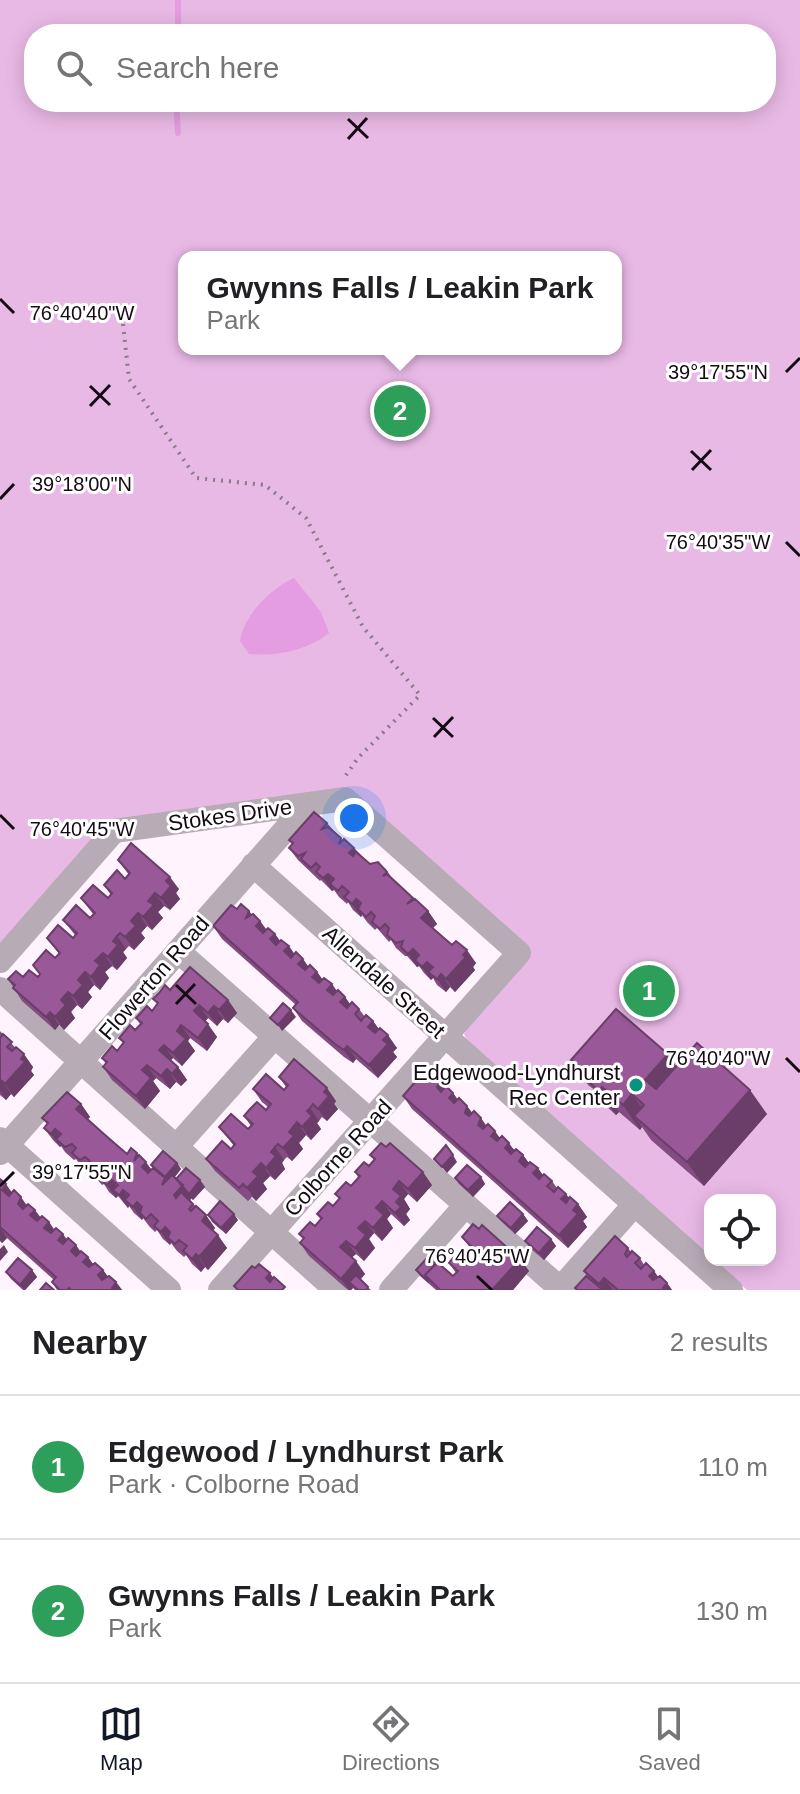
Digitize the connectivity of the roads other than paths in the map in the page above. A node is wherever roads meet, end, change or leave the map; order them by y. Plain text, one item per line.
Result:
1 (308, 804) junction
2 (253, 865) junction
3 (178, 951) junction
4 (519, 953) joint
5 (0, 961) edge
6 (0, 989) edge
7 (275, 1036) junction
8 (445, 1037) junction
9 (79, 1063) junction
10 (371, 1121) junction
11 (2, 1145) edge
12 (175, 1148) junction
13 (635, 1204) junction
14 (466, 1205) junction
15 (271, 1233) junction
16 (561, 1289) edge
17 (169, 1290) edge
18 (220, 1290) edge
19 (336, 1290) edge
20 (391, 1290) edge
21 (731, 1290) edge

1 - 2 street, Flowerton Road
1 - 4 street, Stokes Drive
1 - 5 street, Stokes Drive
2 - 3 street, Flowerton Road
2 - 8 street, Allendale Street
3 - 7 street
3 - 9 street, Flowerton Road
4 - 8 street, Colborne Road
6 - 9 street
7 - 10 street
7 - 12 street
8 - 10 street, Colborne Road
8 - 13 street, Allendale Street
9 - 11 street, Flowerton Road
9 - 12 street
10 - 14 street
10 - 15 street, Colborne Road
11 - 17 street
12 - 15 street
13 - 16 street
13 - 21 street, Allendale Street
14 - 16 street
14 - 20 street
15 - 18 street, Colborne Road
15 - 19 street

